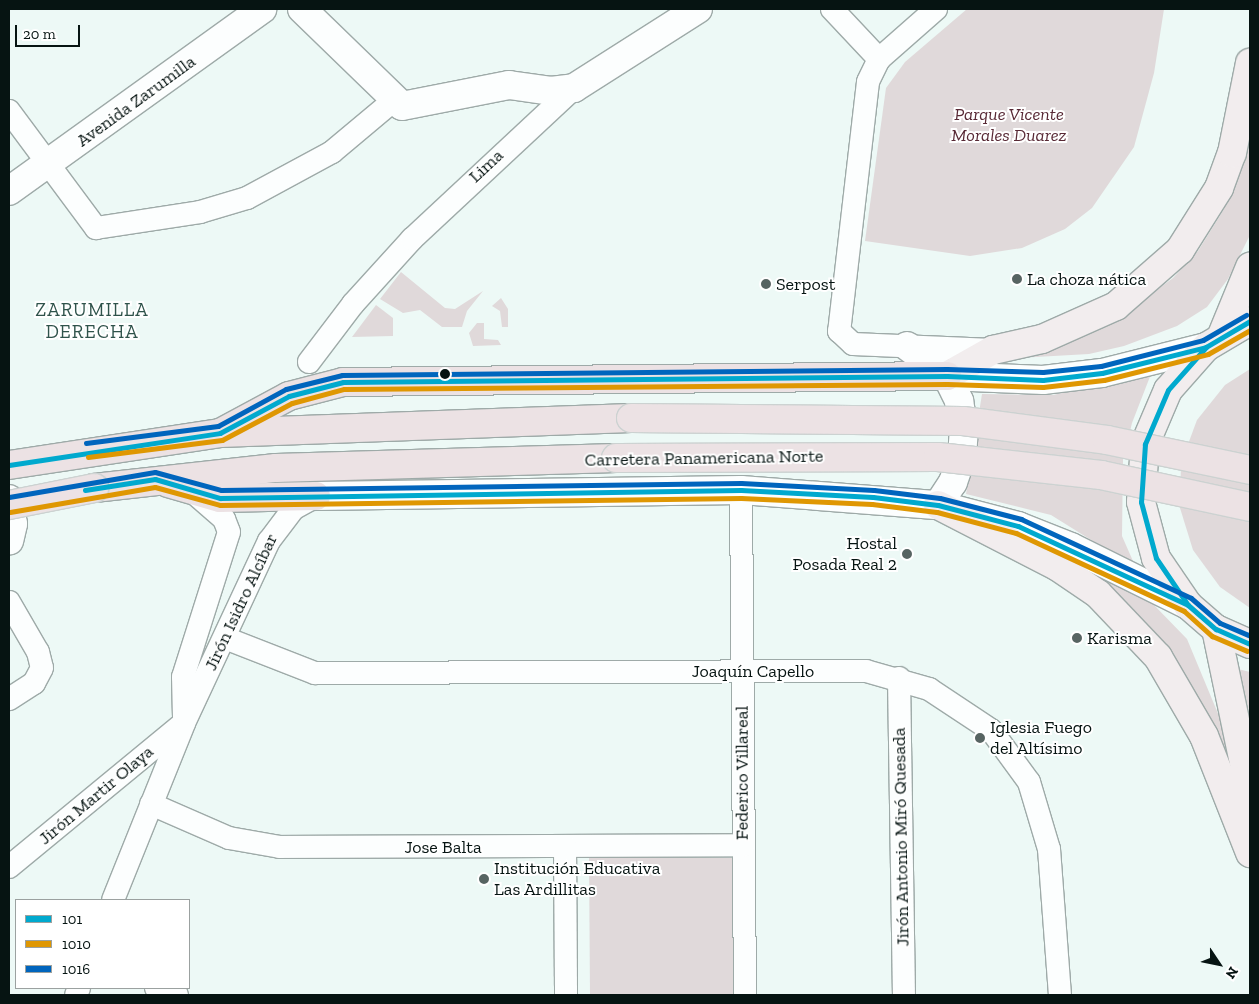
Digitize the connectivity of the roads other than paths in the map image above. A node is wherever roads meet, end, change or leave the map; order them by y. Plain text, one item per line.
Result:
1 (262, 9) edge
2 (302, 9) edge
3 (698, 9) edge
4 (832, 9) edge
5 (936, 9) edge
6 (879, 59) junction
7 (1250, 63) edge
8 (574, 88) junction
9 (393, 101) junction
10 (9, 111) edge
11 (48, 164) junction
12 (9, 191) edge
13 (1250, 267) edge
14 (1250, 321) edge
15 (1214, 341) junction
16 (907, 346) junction
17 (993, 350) junction
18 (309, 362) dead end
19 (947, 376) junction
20 (220, 432) junction
21 (9, 465) edge
22 (1250, 470) edge
23 (155, 479) junction
24 (189, 489) junction
25 (741, 490) junction
26 (316, 496) junction
27 (9, 500) edge
28 (9, 505) edge
29 (938, 505) junction
30 (1250, 507) edge
31 (9, 541) edge
32 (9, 602) edge
33 (1188, 605) junction
34 (1216, 629) junction
35 (225, 638) junction
36 (1250, 644) edge
37 (741, 671) junction
38 (898, 678) junction
39 (9, 699) edge
40 (184, 722) junction
41 (151, 804) junction
42 (1250, 821) edge
43 (742, 845) junction
44 (566, 846) junction
45 (1250, 853) edge
46 (9, 867) edge
47 (113, 899) edge
48 (159, 989) edge
49 (177, 995) edge
50 (566, 995) edge
51 (745, 995) edge
52 (904, 995) edge
53 (1060, 995) edge

1 - 11 main road, Avenida Zarumilla
2 - 9 main road
3 - 8 main road, Lima
4 - 6 street
5 - 6 street
6 - 16 street
7 - 17 main road
8 - 9 main road
8 - 18 street, Lima
9 - 11 street
10 - 11 street
11 - 12 main road, Avenida Zarumilla
13 - 15 main road
14 - 15 main road
15 - 19 main road
15 - 33 main road
16 - 17 street
16 - 19 main road
17 - 19 main road
19 - 20 highway
19 - 29 main road
20 - 21 highway
20 - 22 highway, Carretera Panamericana Norte, bridge
23 - 24 highway
23 - 28 highway, Carretera Panamericana Norte, bridge
23 - 30 highway, Carretera Panamericana Norte, bridge
24 - 26 highway
24 - 40 street, Jirón Isidro Alcíbar
25 - 26 main road
25 - 29 main road
25 - 37 street, Federico Villareal
26 - 35 street, Jirón Isidro Alcíbar
27 - 31 main road
29 - 33 main road
29 - 45 main road
32 - 39 street
33 - 34 main road
34 - 36 main road
34 - 42 main road
35 - 37 street, Joaquín Capello
35 - 40 street, Jirón Isidro Alcíbar
37 - 38 street, Joaquín Capello
37 - 43 street, Federico Villareal
38 - 52 street, Jirón Antonio Miró Quesada
38 - 53 street, Joaquín Capello
40 - 41 street, Jirón Isidro Alcíbar
40 - 46 street, Jirón Martir Olaya
41 - 44 street, Jose Balta
41 - 47 street, Jirón Isidro Alcíbar
43 - 44 street, Jose Balta
43 - 51 street, Federico Villareal
44 - 50 street
48 - 49 street

